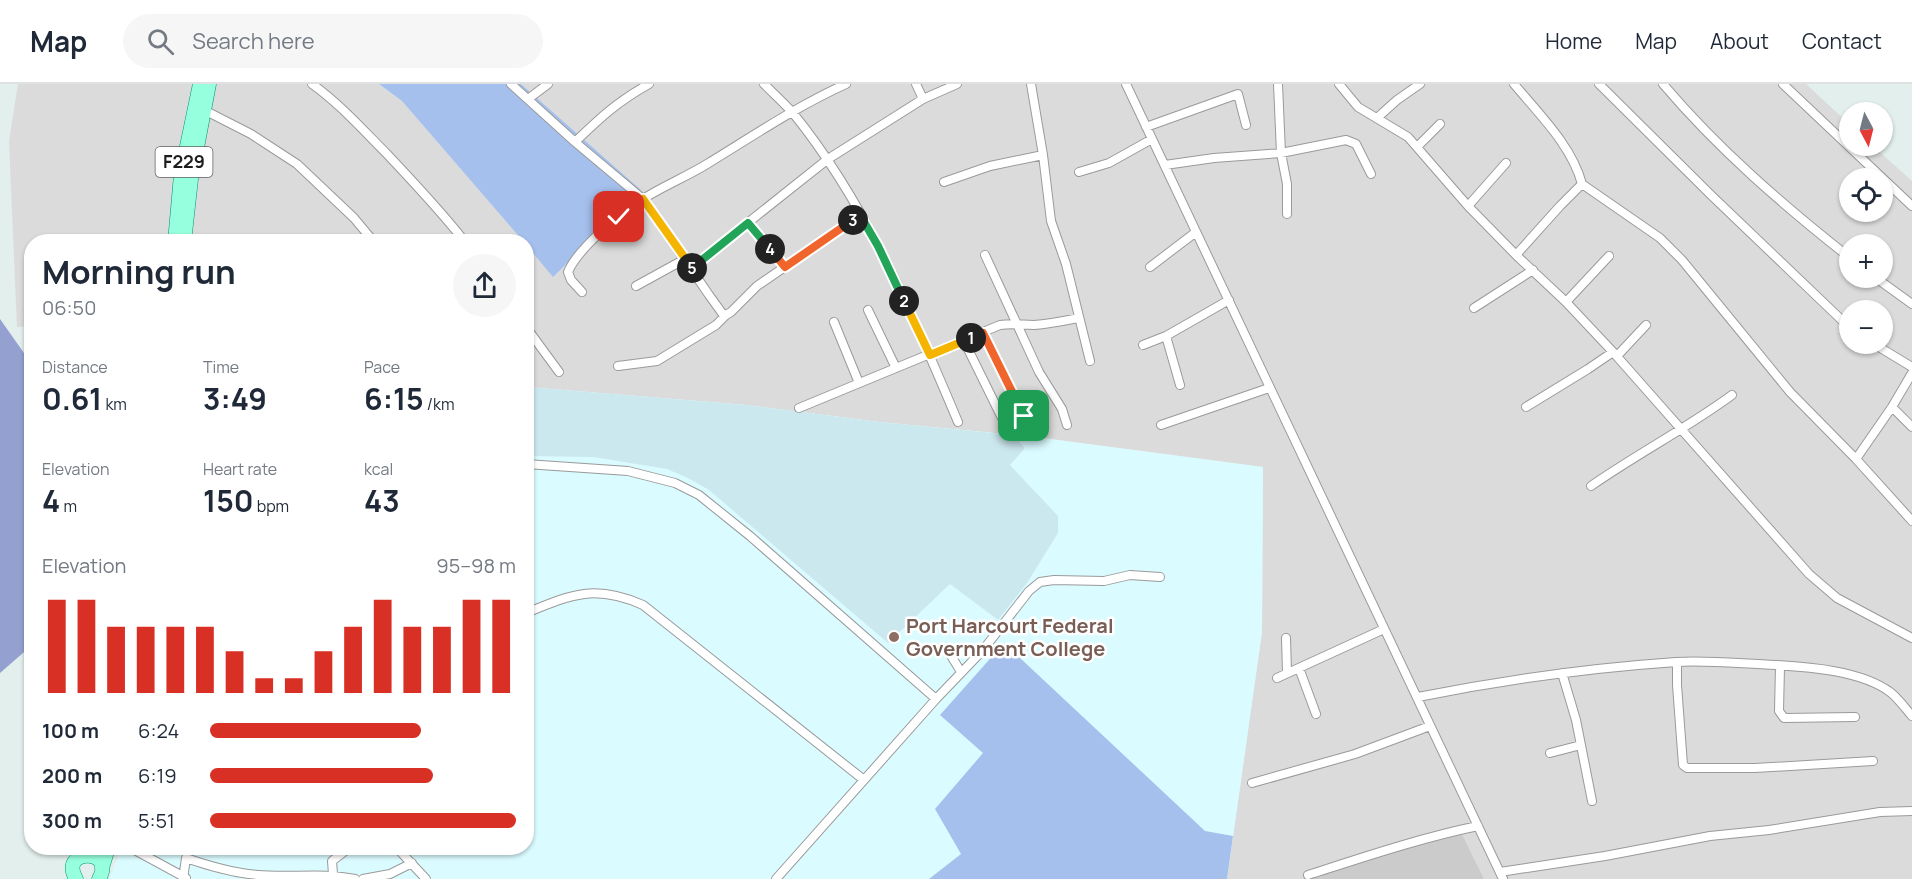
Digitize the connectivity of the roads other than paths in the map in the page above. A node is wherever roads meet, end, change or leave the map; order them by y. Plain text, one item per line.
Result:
1 (200, 84) edge
2 (209, 84) edge
3 (312, 84) edge
4 (511, 84) edge
5 (548, 84) edge
6 (649, 84) edge
7 (764, 84) edge
8 (846, 84) edge
9 (916, 84) edge
10 (957, 84) edge
11 (1031, 84) edge
12 (1126, 84) edge
13 (1278, 84) edge
14 (1339, 84) edge
15 (1420, 84) edge
16 (1514, 84) edge
17 (1599, 84) edge
18 (1663, 84) edge
19 (1783, 84) edge
20 (528, 99) junction
21 (923, 99) junction
22 (204, 110) junction
23 (791, 111) junction
24 (1377, 118) junction
25 (1440, 124) dead end
26 (1246, 125) dead end
27 (1146, 127) junction
28 (1152, 139) junction
29 (575, 142) junction
30 (1417, 147) junction
31 (1281, 153) junction
32 (1043, 155) junction
33 (828, 159) junction
34 (1506, 163) dead end
35 (1165, 165) junction
36 (1079, 172) dead end
37 (1371, 174) dead end
38 (944, 182) dead end
39 (1582, 184) junction
40 (643, 199) junction
41 (1468, 206) junction
42 (1912, 206) edge
43 (1287, 214) dead end
44 (860, 215) junction
45 (748, 223) junction
46 (1196, 232) junction
47 (175, 234) edge
48 (185, 234) edge
49 (367, 234) edge
50 (458, 234) edge
51 (1839, 249) edge
52 (985, 255) dead end
53 (1516, 255) junction
54 (1609, 256) dead end
55 (685, 259) junction
56 (785, 267) junction
57 (1150, 267) dead end
58 (691, 268) junction
59 (1533, 270) junction
60 (636, 286) dead end
61 (1890, 288) edge
62 (582, 292) dead end
63 (1229, 300) junction
64 (1566, 302) junction
65 (1912, 304) edge
66 (1474, 308) dead end
67 (868, 310) dead end
68 (726, 315) junction
69 (1839, 317) edge
70 (1079, 318) junction
71 (834, 322) dead end
72 (1017, 322) junction
73 (1646, 325) dead end
74 (983, 333) junction
75 (1166, 336) junction
76 (534, 338) edge
77 (964, 341) junction
78 (1143, 345) dead end
79 (1615, 354) junction
80 (1891, 354) edge
81 (930, 355) junction
82 (1090, 361) dead end
83 (618, 366) dead end
84 (1912, 367) edge
85 (896, 368) junction
86 (559, 372) dead end
87 (1912, 374) edge
88 (859, 383) junction
89 (1180, 385) dead end
90 (1269, 388) junction
91 (1732, 395) dead end
92 (1892, 406) junction
93 (1526, 407) dead end
94 (799, 408) dead end
95 (1024, 416) dead end
96 (1002, 418) dead end
97 (958, 422) dead end
98 (1067, 425) dead end
99 (1161, 425) dead end
100 (1912, 427) edge
101 (1680, 430) junction
102 (1856, 459) junction
103 (534, 465) edge
104 (1591, 486) dead end
105 (1912, 521) edge
106 (1161, 577) dead end
107 (534, 610) edge
108 (1384, 629) junction
109 (1286, 638) dead end
110 (1912, 638) edge
111 (950, 654) dead end
112 (1677, 662) junction
113 (1780, 666) junction
114 (1299, 668) junction
115 (962, 672) junction
116 (1287, 673) junction
117 (1562, 673) junction
118 (1277, 678) dead end
119 (1418, 697) junction
120 (936, 699) junction
121 (1316, 714) dead end
122 (1912, 716) edge
123 (1856, 717) dead end
124 (1430, 726) junction
125 (1581, 746) junction
126 (1550, 753) dead end
127 (1873, 761) dead end
128 (864, 780) junction
129 (1252, 783) dead end
130 (1592, 801) dead end
131 (1912, 811) edge
132 (1478, 826) junction
133 (106, 855) edge
134 (143, 855) edge
135 (340, 855) edge
136 (404, 855) edge
137 (412, 863) junction
138 (76, 867) edge
139 (100, 873) edge
140 (333, 874) junction
141 (1308, 875) dead end
142 (1502, 875) edge
143 (184, 878) edge
144 (355, 879) edge
145 (363, 879) edge
146 (426, 879) edge
147 (776, 879) edge

1 - 47 main road, F229
2 - 22 main road, F229
3 - 50 street
4 - 20 street
5 - 20 street
6 - 29 street
7 - 23 street
8 - 23 street
9 - 21 street
10 - 21 street
11 - 32 street
12 - 27 street
13 - 31 street
14 - 24 street
15 - 24 street
16 - 39 street
17 - 69 street
18 - 51 street
19 - 42 street
20 - 29 street
21 - 33 street
22 - 48 main road, F229
22 - 49 street
23 - 33 street
23 - 40 street
24 - 30 street
25 - 30 street
26 - 27 street
27 - 28 street
28 - 35 street
28 - 36 street
29 - 40 street
30 - 41 street
31 - 35 street
31 - 37 street
31 - 43 street
32 - 38 street
32 - 70 street
33 - 44 street
33 - 45 street
34 - 41 street
35 - 46 street
39 - 53 street
39 - 102 street
40 - 55 street
40 - 62 street
41 - 53 street
44 - 56 street
44 - 81 street
45 - 56 street
45 - 58 street
46 - 57 street
46 - 63 street
52 - 72 street
53 - 59 street
54 - 64 street
55 - 58 street
55 - 60 street
56 - 68 street
58 - 68 street
59 - 64 street
59 - 66 street
61 - 65 street
63 - 75 street
63 - 90 street
64 - 79 street
67 - 85 street
68 - 83 street
70 - 72 street
70 - 82 street
71 - 88 street
72 - 74 street
72 - 98 street
73 - 79 street
74 - 77 street
74 - 95 street
75 - 78 street
75 - 89 street
76 - 86 street
77 - 81 street
77 - 96 street
79 - 93 street
79 - 101 street
80 - 84 street
81 - 85 street
81 - 97 street
85 - 88 street
87 - 92 street
88 - 94 street
90 - 99 street
90 - 108 street
91 - 101 street
92 - 100 street
92 - 102 street
101 - 104 street
101 - 110 street
102 - 105 street
103 - 120 street
106 - 115 street
107 - 128 street
108 - 114 street
108 - 119 street
109 - 116 street
111 - 115 street
112 - 113 street
112 - 117 street
112 - 127 street
113 - 122 street
113 - 123 street
114 - 116 street
114 - 121 street
115 - 120 street
116 - 118 street
117 - 119 street
117 - 125 street
119 - 124 street
120 - 128 street
124 - 129 street
124 - 132 street
125 - 126 street
125 - 130 street
128 - 147 street
131 - 142 street
132 - 141 street
132 - 142 street
133 - 139 main road
134 - 143 street
135 - 140 street
136 - 137 street
137 - 145 street
137 - 146 street
138 - 139 main road
140 - 143 street
140 - 144 street

